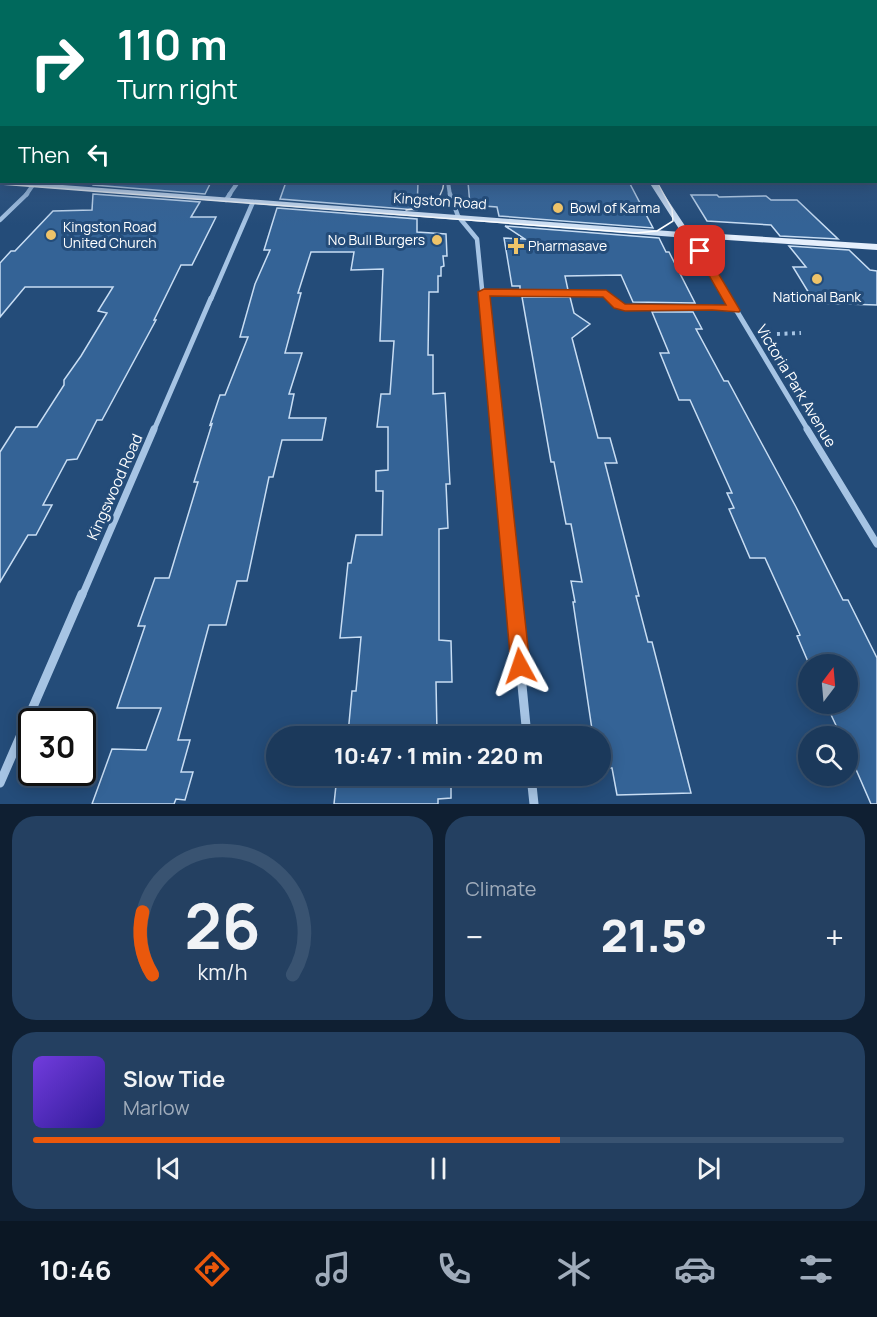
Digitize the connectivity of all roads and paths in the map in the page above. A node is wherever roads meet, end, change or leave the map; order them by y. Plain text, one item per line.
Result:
1 (35, 183) edge
2 (237, 183) edge
3 (448, 183) edge
4 (654, 183) edge
5 (226, 200) junction
6 (254, 202) junction
7 (459, 218) junction
8 (0, 220) edge
9 (687, 235) junction
10 (877, 247) edge
11 (484, 292) junction
12 (735, 310) junction
13 (801, 333) dead end
14 (777, 334) dead end
15 (877, 544) edge
16 (526, 726) edge
17 (0, 783) edge
18 (532, 786) edge
19 (534, 804) edge

1 - 5 main road, Kingston Road
1 - 8 street
2 - 5 street
3 - 7 street
4 - 9 main road, Victoria Park Avenue
5 - 6 main road, Kingston Road
6 - 7 main road, Kingston Road
6 - 17 street, Kingswood Road
7 - 9 main road, Kingston Road
7 - 11 street
9 - 10 main road, Kingston Road
9 - 12 street, Victoria Park Avenue
11 - 12 lane
11 - 16 street
12 - 15 street, Victoria Park Avenue
13 - 14 path
18 - 19 street

